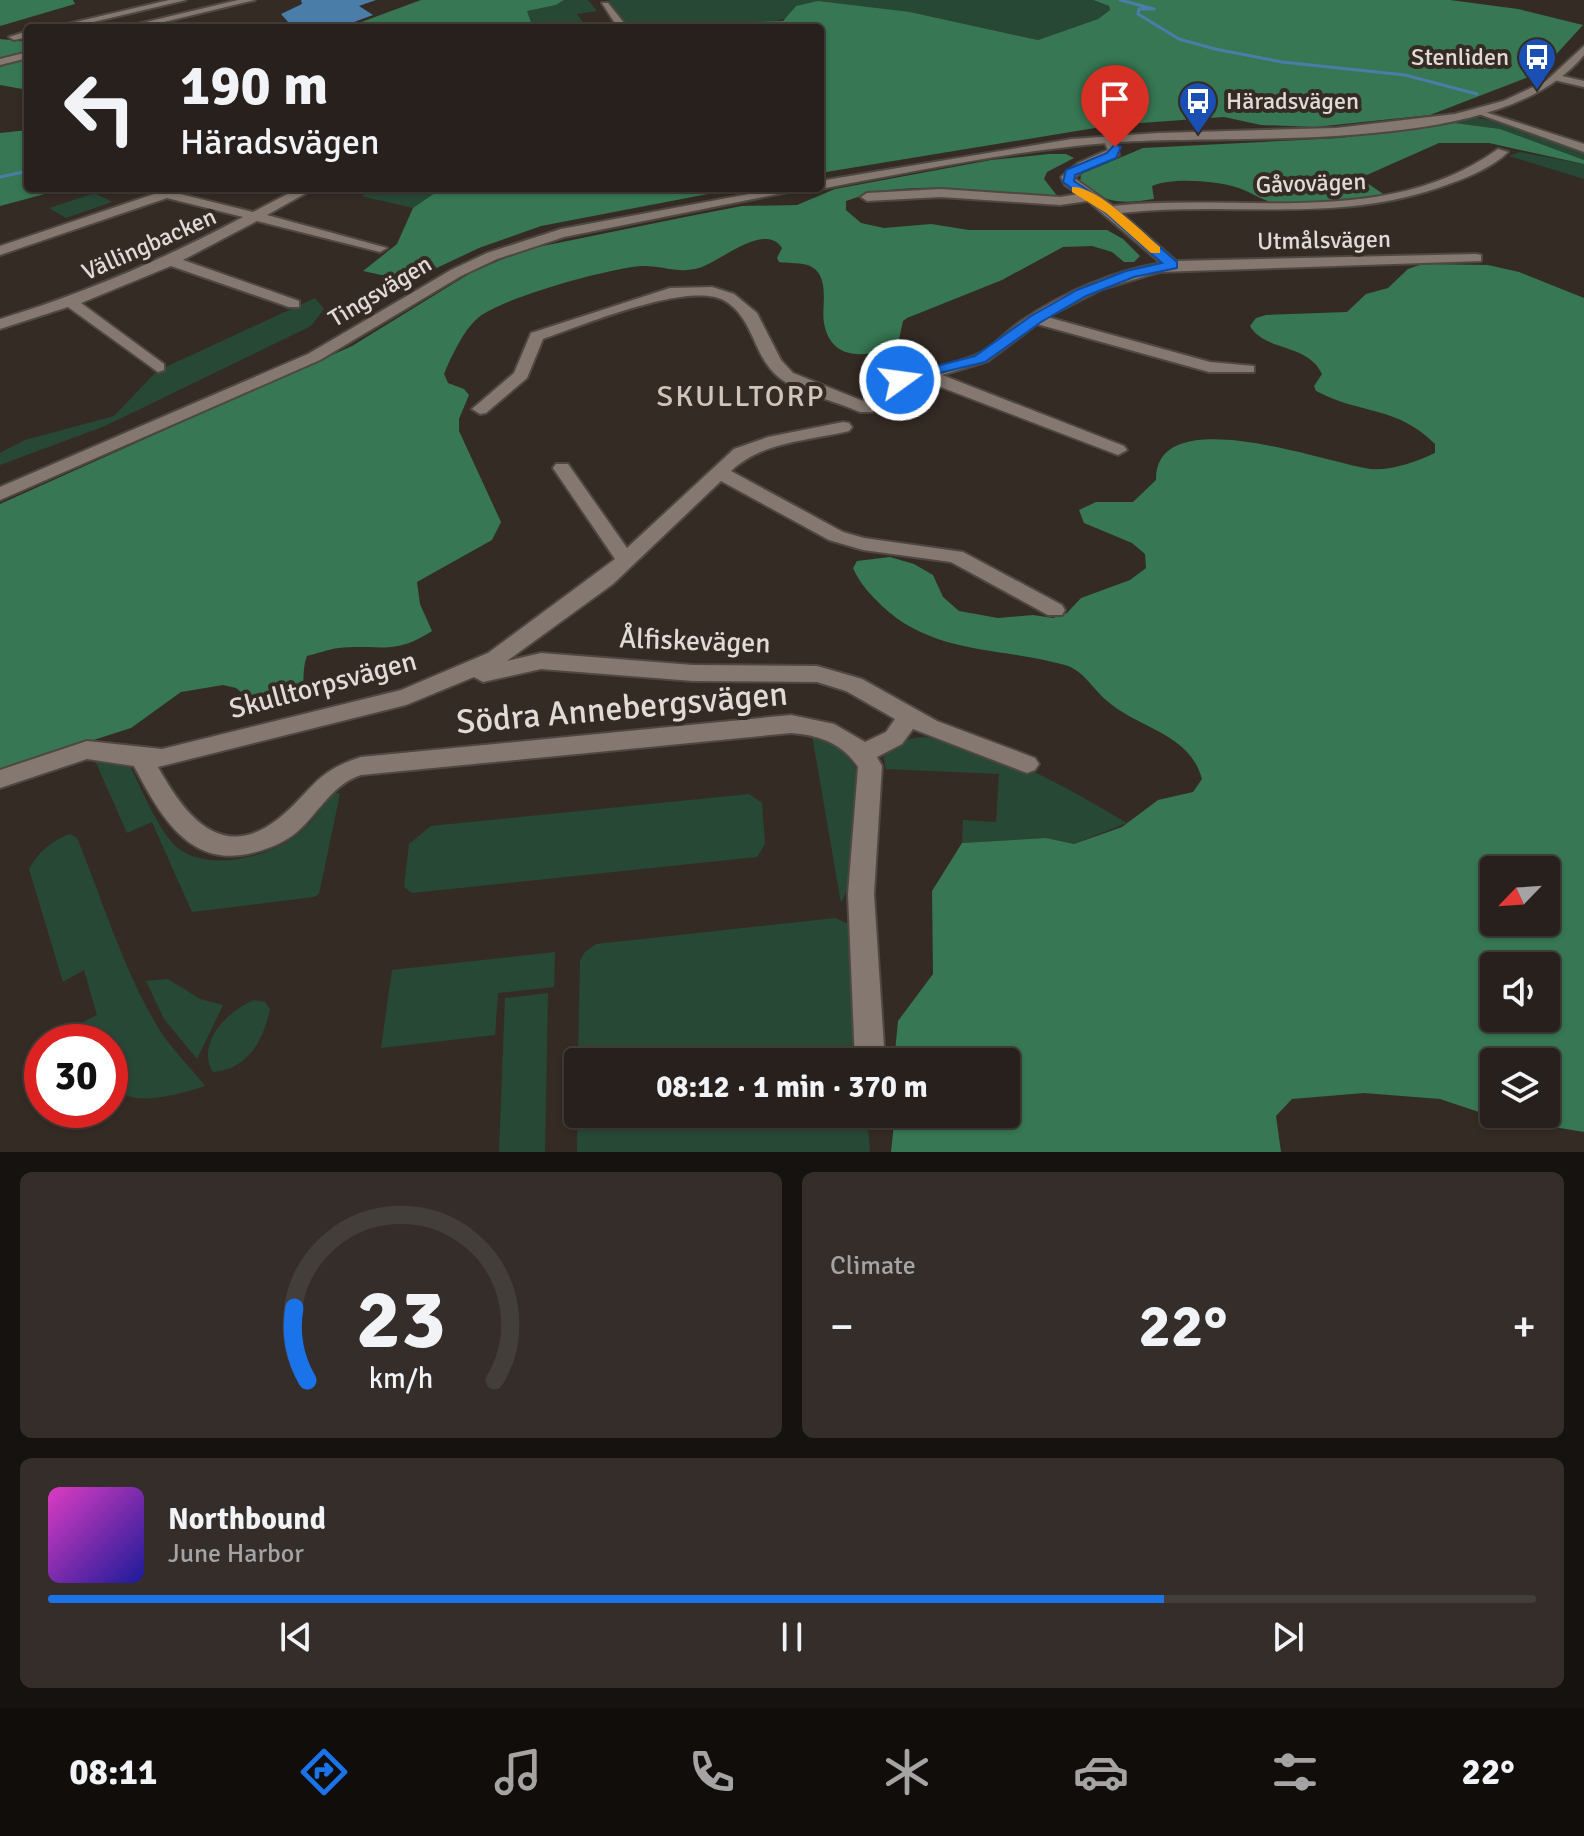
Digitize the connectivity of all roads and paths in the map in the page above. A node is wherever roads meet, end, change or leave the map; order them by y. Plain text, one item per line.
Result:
1 (183, 0) edge
2 (250, 0) edge
3 (605, 5) dead end
4 (77, 10) dead end
5 (205, 10) junction
6 (95, 19) junction
7 (73, 24) edge
8 (144, 24) edge
9 (620, 24) edge
10 (24, 35) edge
11 (14, 37) dead end
12 (1584, 49) edge
13 (24, 56) edge
14 (0, 62) edge
15 (1558, 78) junction
16 (1584, 84) edge
17 (1480, 111) junction
18 (1109, 139) junction
19 (1584, 148) edge
20 (1502, 152) dead end
21 (824, 184) edge
22 (172, 192) edge
23 (302, 192) edge
24 (781, 192) edge
25 (166, 194) junction
26 (867, 197) dead end
27 (1087, 197) junction
28 (1110, 210) junction
29 (256, 218) junction
30 (380, 248) dead end
31 (0, 251) edge
32 (1476, 258) dead end
33 (171, 261) junction
34 (1172, 265) junction
35 (70, 302) junction
36 (294, 304) dead end
37 (1036, 319) junction
38 (0, 324) edge
39 (158, 367) dead end
40 (1248, 369) dead end
41 (928, 373) junction
42 (480, 409) dead end
43 (843, 427) dead end
44 (1118, 450) dead end
45 (562, 468) dead end
46 (721, 473) junction
47 (0, 494) edge
48 (630, 559) junction
49 (1055, 610) dead end
50 (473, 669) junction
51 (908, 718) junction
52 (863, 753) junction
53 (141, 758) junction
54 (1027, 764) dead end
55 (0, 779) edge
56 (869, 1048) edge

1 - 5 street
1 - 6 street
2 - 5 street
3 - 9 street
4 - 6 street
5 - 8 street
6 - 7 street
10 - 11 street
12 - 15 street
13 - 14 street
15 - 16 street
15 - 17 street
17 - 18 street
17 - 19 street
18 - 21 street
18 - 27 street
20 - 28 street, Gåvovägen
22 - 25 street
23 - 29 street, Vällingbacken
24 - 47 street, Tingsvägen
25 - 29 street
25 - 31 street
26 - 27 street
27 - 28 street
28 - 34 street
29 - 30 street
29 - 33 street, Vällingbacken
32 - 34 street, Utmålsvägen
33 - 35 street, Vällingbacken
33 - 36 street
34 - 37 street, Utmålsvägen
35 - 38 street, Vällingbacken
35 - 39 street
37 - 40 street
37 - 41 street, Utmålsvägen
41 - 42 street, Utmålsvägen
41 - 44 street
43 - 46 street, Skulltorpsvägen
45 - 48 street
46 - 48 street, Skulltorpsvägen
46 - 49 street
48 - 50 street, Skulltorpsvägen
50 - 51 street, Ålfiskevägen
50 - 53 street, Skulltorpsvägen
51 - 52 street
51 - 54 street, Ålfiskevägen
52 - 53 street, Södra Annebergsvägen
52 - 56 street
53 - 55 street, Skulltorpsvägen

